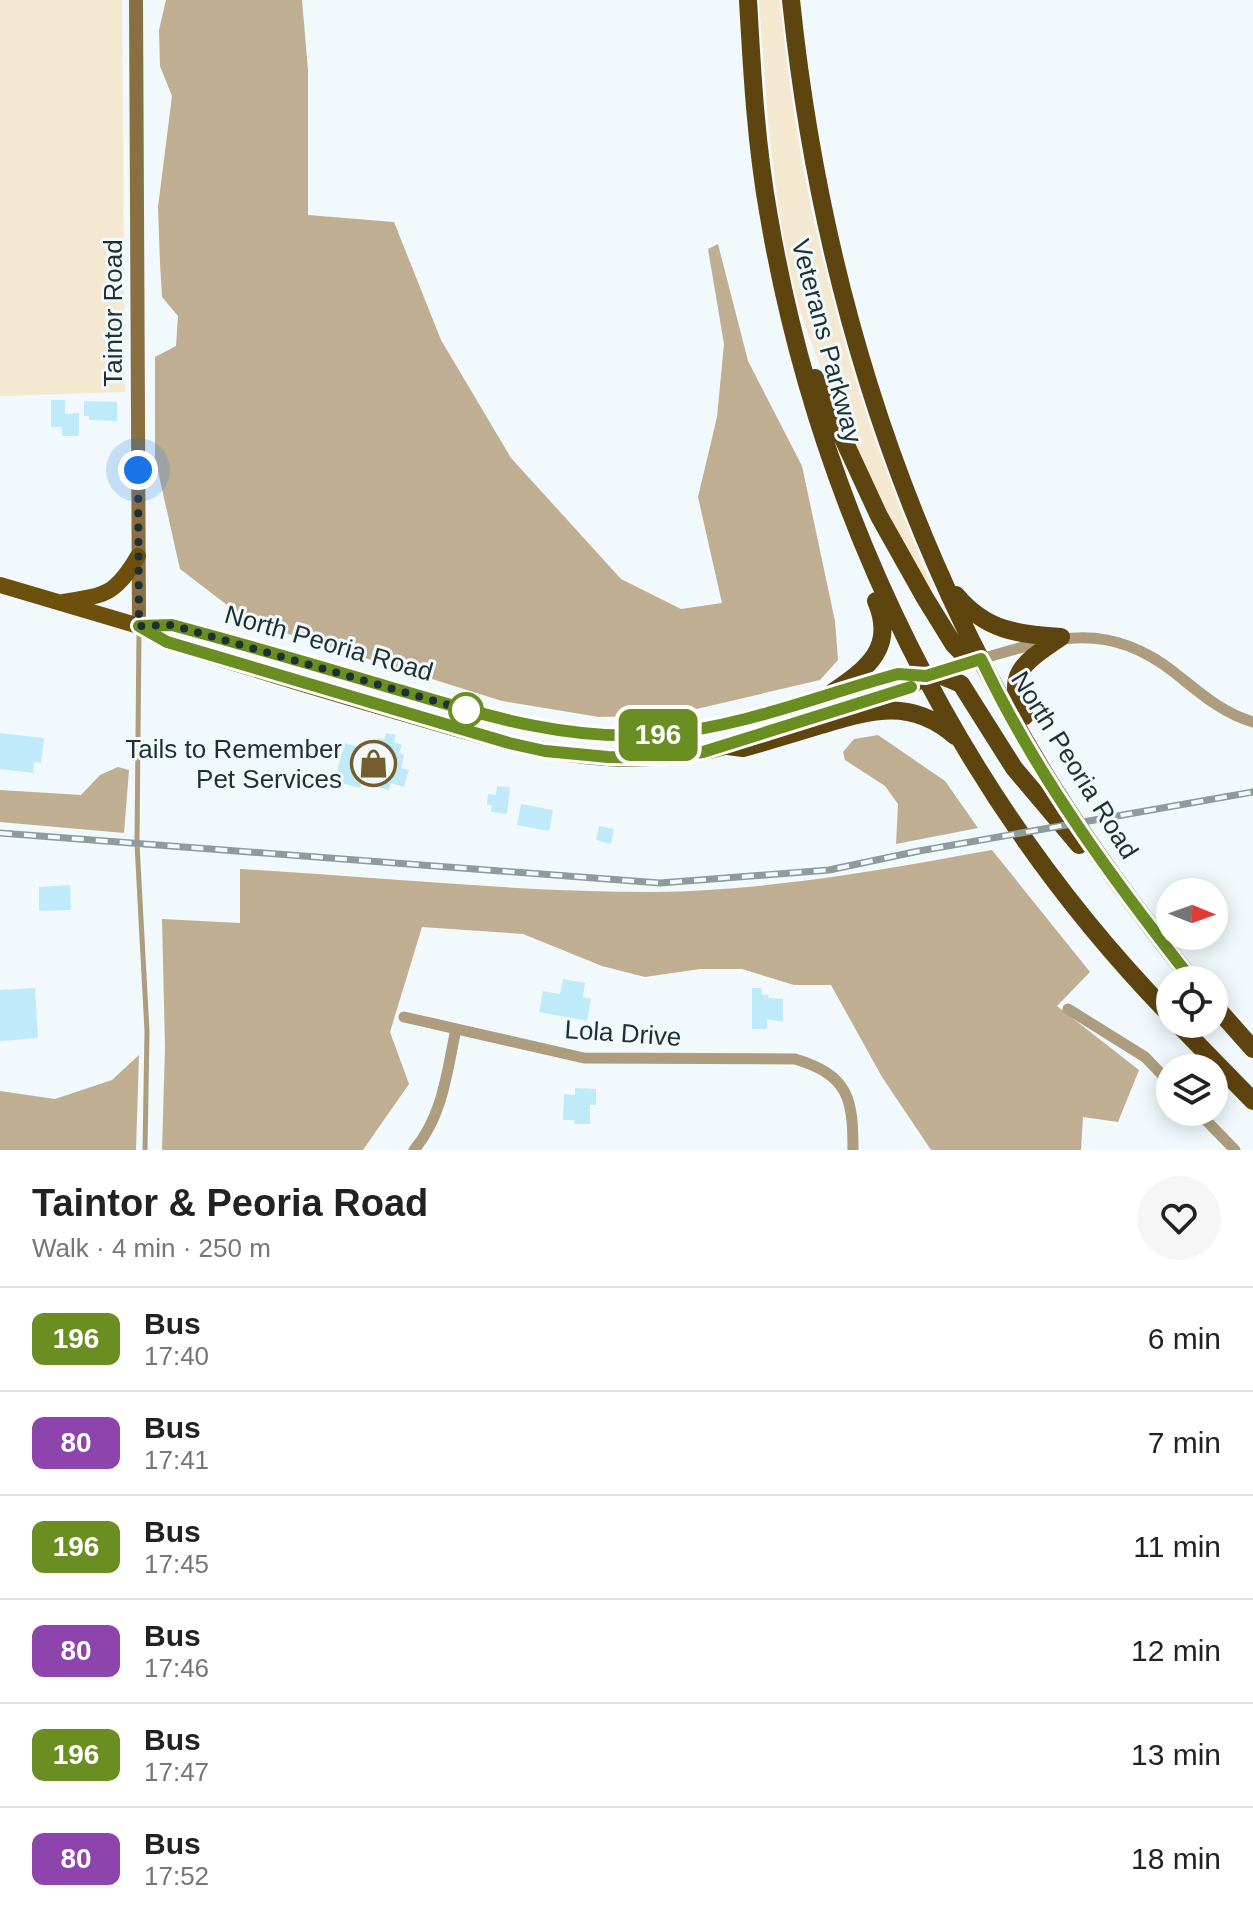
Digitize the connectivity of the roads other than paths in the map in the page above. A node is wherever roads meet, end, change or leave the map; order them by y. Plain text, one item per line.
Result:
1 (136, 0) edge
2 (748, 0) edge
3 (791, 0) edge
4 (794, 336) junction
5 (818, 421) junction
6 (138, 556) junction
7 (940, 577) junction
8 (0, 585) edge
9 (59, 602) junction
10 (139, 626) junction
11 (1061, 637) junction
12 (981, 659) junction
13 (926, 676) junction
14 (833, 692) junction
15 (1253, 722) edge
16 (960, 740) junction
17 (728, 746) junction
18 (1050, 782) junction
19 (1127, 896) junction
20 (1181, 966) edge
21 (1156, 999) edge
22 (1068, 1009) dead end
23 (404, 1017) dead end
24 (1228, 1021) edge
25 (456, 1029) junction
26 (1192, 1038) edge
27 (1253, 1049) edge
28 (1156, 1068) edge
29 (1253, 1101) edge
30 (1212, 1126) edge
31 (145, 1150) edge
32 (414, 1150) edge
33 (853, 1150) edge
34 (1235, 1150) edge

1 - 6 main road, Taintor Road
2 - 4 highway, Veterans Parkway
3 - 7 highway, Veterans Parkway
4 - 5 highway, Veterans Parkway
4 - 12 highway
5 - 13 highway, Veterans Parkway
5 - 14 highway
6 - 9 main road
6 - 10 main road, Taintor Road
7 - 11 highway
7 - 12 highway, Veterans Parkway
8 - 9 main road, North Peoria Road
9 - 10 main road, North Peoria Road
10 - 14 main road, North Peoria Road
10 - 17 main road, North Peoria Road
10 - 31 lane
11 - 12 street
11 - 15 street
11 - 18 highway
12 - 13 main road, North Peoria Road
12 - 18 highway, North Peoria Road
13 - 14 main road, North Peoria Road
13 - 16 highway
13 - 17 main road, North Peoria Road
13 - 19 highway
16 - 17 highway
16 - 21 highway
18 - 19 highway, North Peoria Road
19 - 20 highway, North Peoria Road
22 - 28 street
23 - 25 street, Lola Drive
24 - 27 highway
25 - 32 street
25 - 33 street, Lola Drive
26 - 29 highway
30 - 34 street

